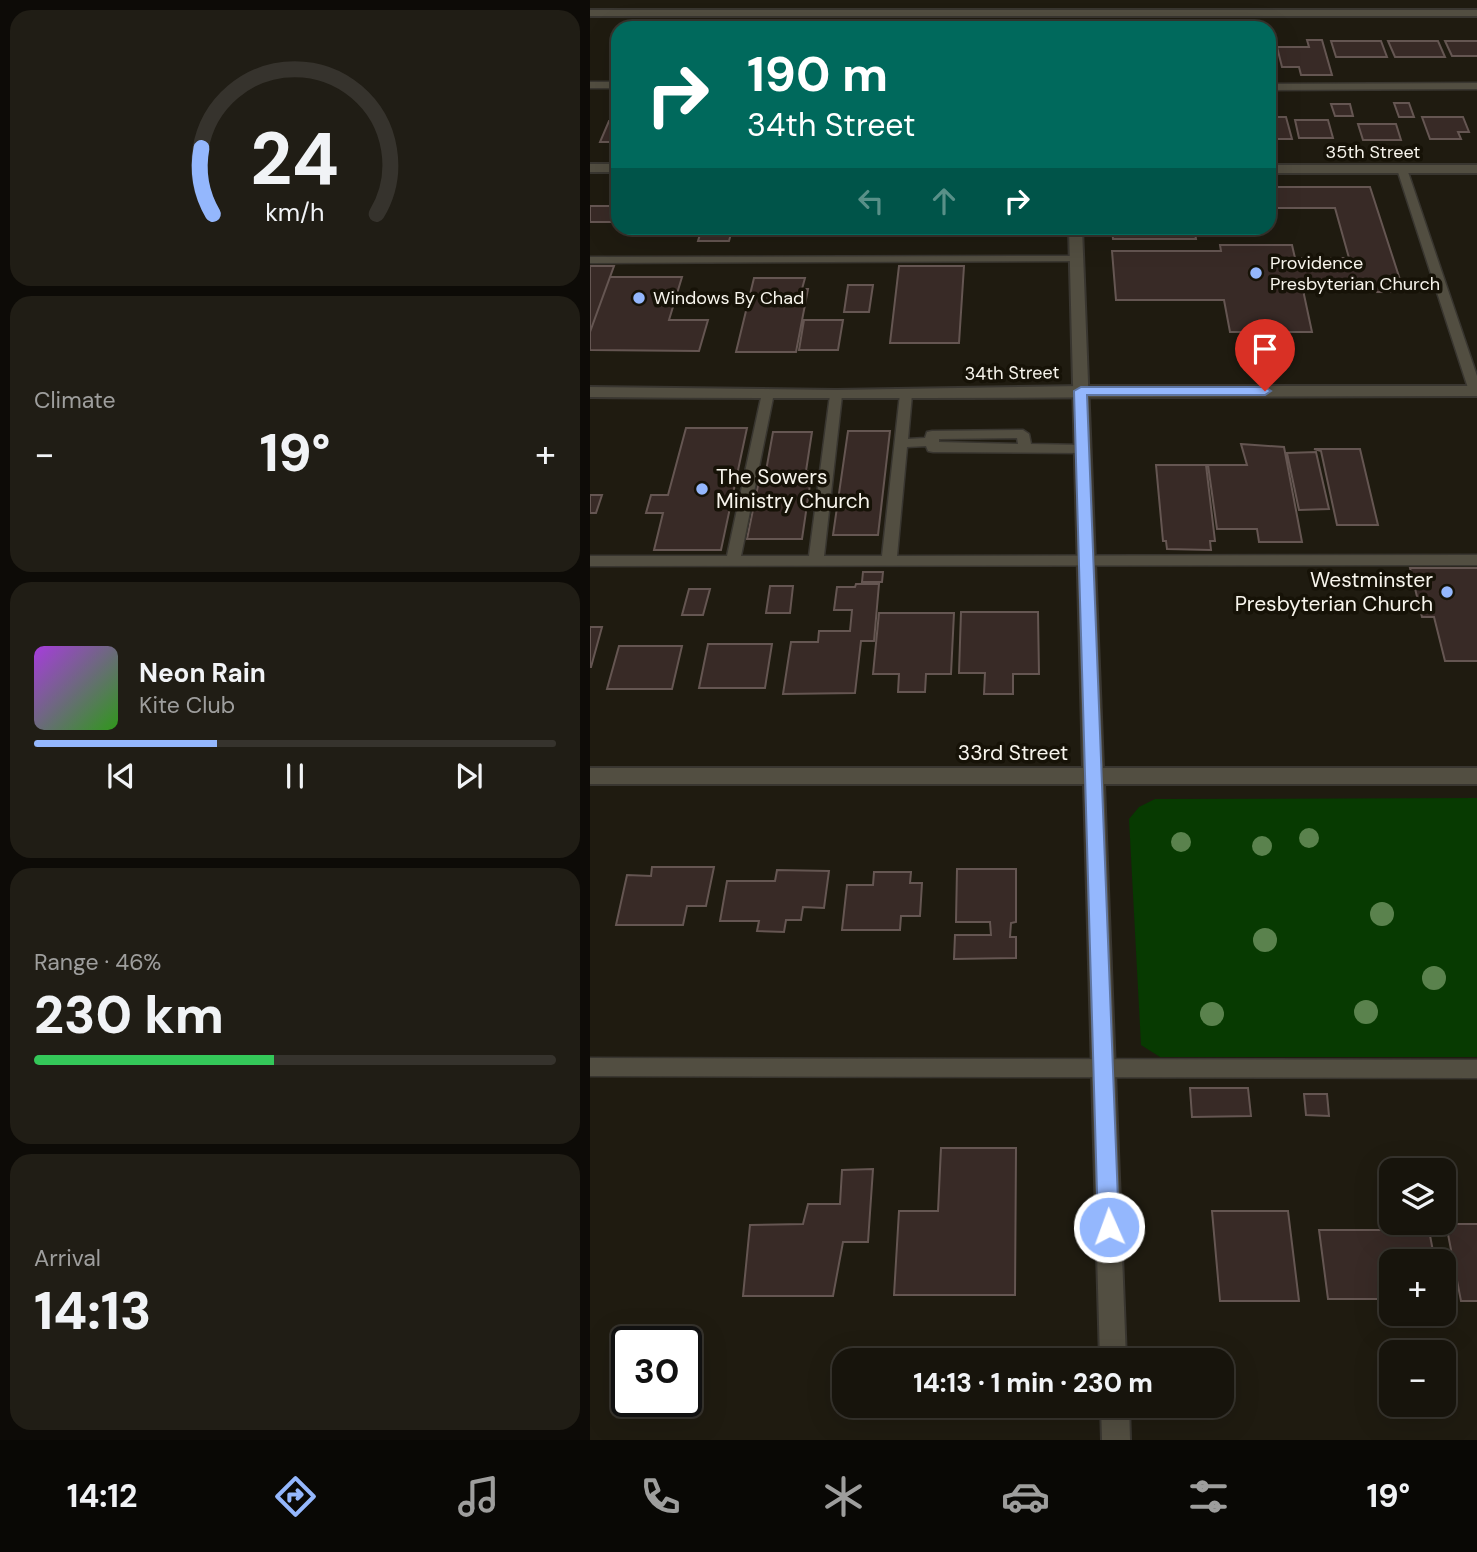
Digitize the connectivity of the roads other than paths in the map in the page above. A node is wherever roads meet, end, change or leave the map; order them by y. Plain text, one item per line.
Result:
1 (1066, 0) edge
2 (590, 13) edge
3 (1067, 13) junction
4 (1477, 13) edge
5 (1067, 21) edge
6 (590, 85) edge
7 (611, 85) edge
8 (1477, 86) edge
9 (1276, 87) edge
10 (590, 168) edge
11 (611, 168) edge
12 (1276, 169) edge
13 (1403, 169) junction
14 (1477, 169) edge
15 (1075, 235) edge
16 (1076, 259) junction
17 (590, 260) edge
18 (1081, 391) junction
19 (1476, 391) edge
20 (590, 392) edge
21 (768, 393) junction
22 (906, 394) junction
23 (836, 395) junction
24 (900, 443) junction
25 (1083, 449) junction
26 (816, 560) junction
27 (590, 561) edge
28 (733, 561) junction
29 (889, 561) junction
30 (1086, 561) junction
31 (1477, 561) edge
32 (590, 776) edge
33 (1094, 776) junction
34 (1477, 776) edge
35 (590, 1067) edge
36 (1104, 1069) junction
37 (1477, 1069) edge
38 (1113, 1348) edge
39 (1115, 1418) edge
40 (1116, 1440) edge

1 - 3 street
2 - 3 street
3 - 4 street
3 - 5 street
6 - 7 lane
8 - 9 lane
10 - 11 street
12 - 13 street, 35th Street
13 - 14 street, 35th Street
13 - 19 lane
15 - 16 street
16 - 17 lane
16 - 18 street
18 - 19 street, 34th Street
18 - 22 street, 34th Street
18 - 25 street
20 - 21 street, 34th Street
21 - 23 street, 34th Street
21 - 28 lane
22 - 23 street, 34th Street
22 - 24 lane
23 - 26 lane
24 - 25 lane
24 - 29 lane
25 - 30 street
26 - 28 lane
26 - 29 lane
27 - 28 lane
29 - 30 lane
30 - 31 lane
30 - 33 street
32 - 33 street, 33rd Street
33 - 34 street, 33rd Street
33 - 36 street
35 - 36 lane
36 - 37 lane
36 - 38 street
39 - 40 street

